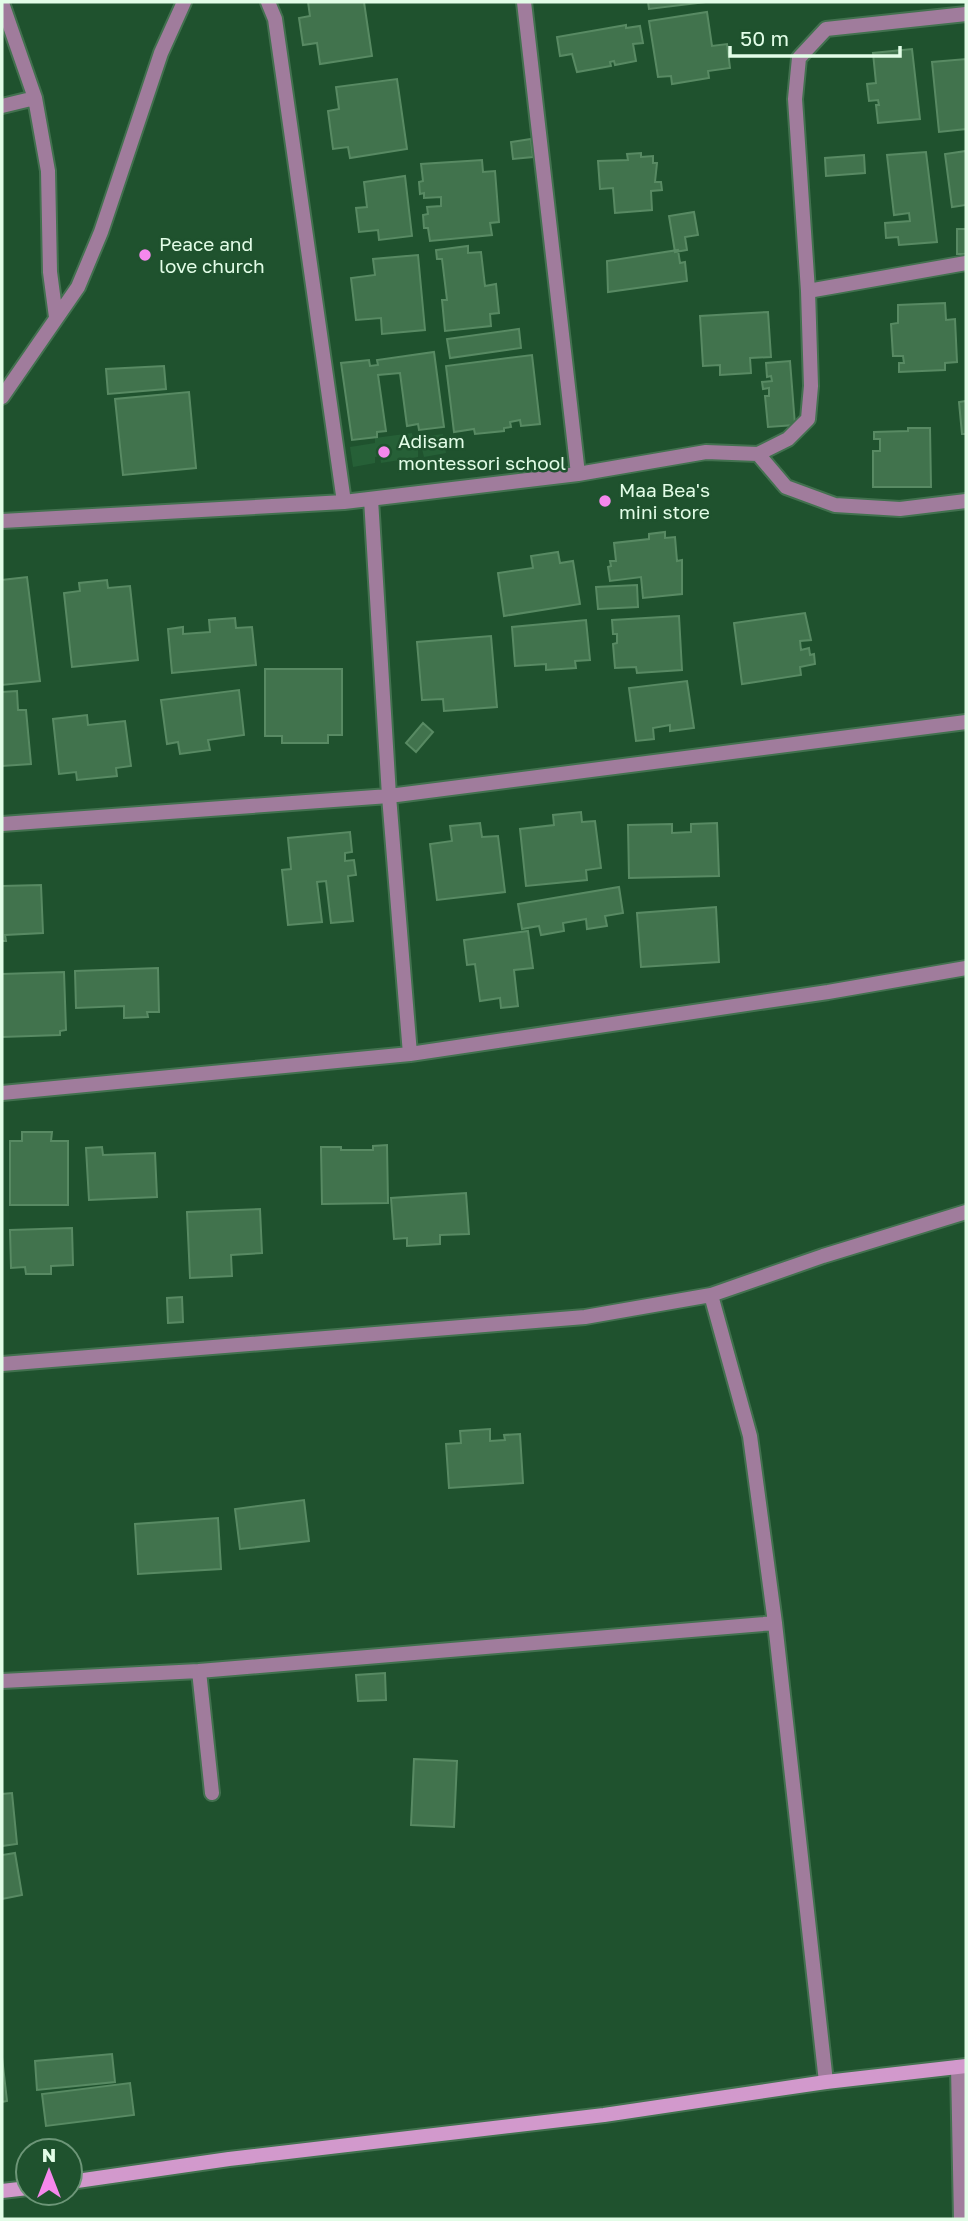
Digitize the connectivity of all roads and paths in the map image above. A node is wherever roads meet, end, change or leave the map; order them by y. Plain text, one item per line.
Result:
1 (184, 2) edge
2 (268, 2) edge
3 (524, 2) edge
4 (2, 3) edge
5 (966, 14) edge
6 (35, 98) junction
7 (2, 106) edge
8 (966, 263) edge
9 (808, 291) junction
10 (56, 317) junction
11 (2, 397) edge
12 (758, 454) junction
13 (578, 474) junction
14 (370, 499) junction
15 (966, 500) edge
16 (344, 502) junction
17 (2, 521) edge
18 (966, 722) edge
19 (389, 796) junction
20 (2, 824) edge
21 (966, 968) edge
22 (410, 1054) junction
23 (2, 1093) edge
24 (966, 1212) edge
25 (711, 1294) junction
26 (2, 1364) edge
27 (775, 1623) junction
28 (199, 1671) junction
29 (2, 1681) edge
30 (212, 1793) dead end
31 (962, 2066) edge
32 (825, 2082) junction
33 (84, 2180) edge
34 (961, 2219) edge

1 - 10 street
2 - 16 street
3 - 13 street
4 - 6 street
5 - 9 street
6 - 7 street
6 - 10 street
8 - 9 street
9 - 12 street
10 - 11 street
12 - 13 street
12 - 15 street
13 - 14 street
14 - 16 street
14 - 19 street
16 - 17 street
18 - 19 street
19 - 20 street
19 - 22 street
21 - 22 street
22 - 23 street
24 - 25 street
25 - 26 street
25 - 27 street
27 - 28 street
27 - 32 street
28 - 29 street
28 - 30 street
31 - 32 street
31 - 34 street
32 - 33 street

